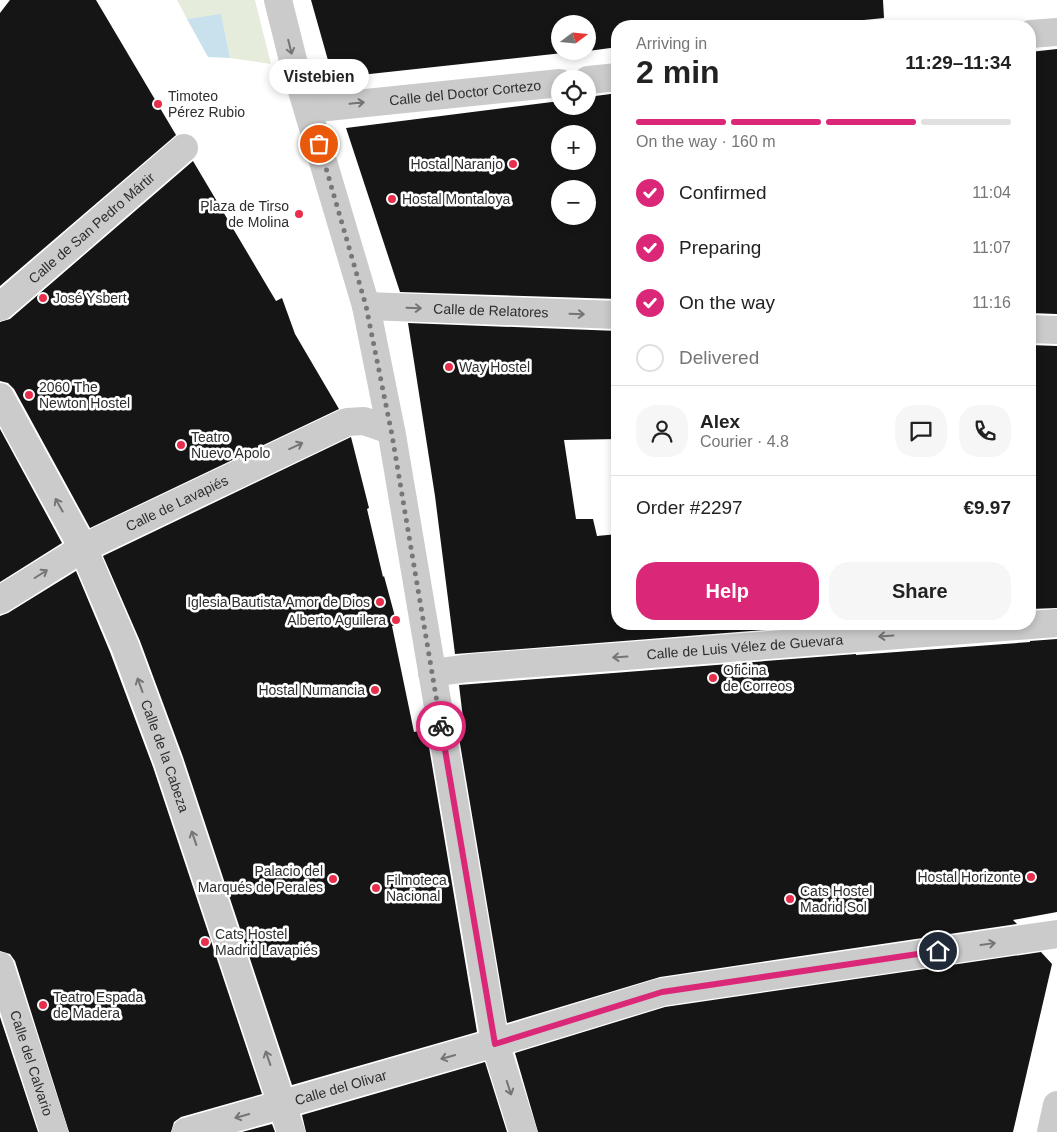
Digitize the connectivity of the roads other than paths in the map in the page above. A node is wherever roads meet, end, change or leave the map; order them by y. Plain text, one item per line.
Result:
1 (278, 0) edge
2 (1057, 32) edge
3 (1036, 34) edge
4 (611, 78) edge
5 (596, 79) edge
6 (551, 84) edge
7 (308, 109) junction
8 (184, 148) dead end
9 (366, 306) junction
10 (0, 307) edge
11 (611, 315) edge
12 (1036, 329) edge
13 (1057, 330) edge
14 (0, 397) edge
15 (391, 432) junction
16 (83, 548) junction
17 (0, 600) edge
18 (1057, 623) edge
19 (1036, 625) edge
20 (965, 630) edge
21 (432, 673) junction
22 (1057, 934) edge
23 (0, 966) edge
24 (495, 1044) junction
25 (283, 1105) junction
26 (1057, 1105) edge
27 (54, 1132) edge
28 (186, 1132) edge
29 (291, 1132) edge
30 (523, 1132) edge
31 (1051, 1132) edge

1 -> 7 street
2 - 3 street
4 - 5 street
7 -> 6 street, Calle del Doctor Cortezo
7 - 9 street
8 - 10 street, Calle de San Pedro Mártir
9 -> 11 street, Calle de Relatores
9 - 15 street
12 - 13 street
16 -> 14 street, Calle de la Cabeza
16 -> 15 street, Calle de Lavapiés
15 - 21 street
17 -> 16 street, Calle de Lavapiés
25 -> 16 street, Calle de la Cabeza
18 -> 19 street, Calle de Luis Vélez de Guevara
20 -> 21 street, Calle de Luis Vélez de Guevara
21 - 24 street
24 -> 22 street, Calle del Olivar
23 - 27 street, Calle del Calvario
24 -> 25 street, Calle del Olivar
24 -> 30 street
25 -> 28 street, Calle del Olivar
25 - 29 street, Calle de la Cabeza
26 - 31 street

